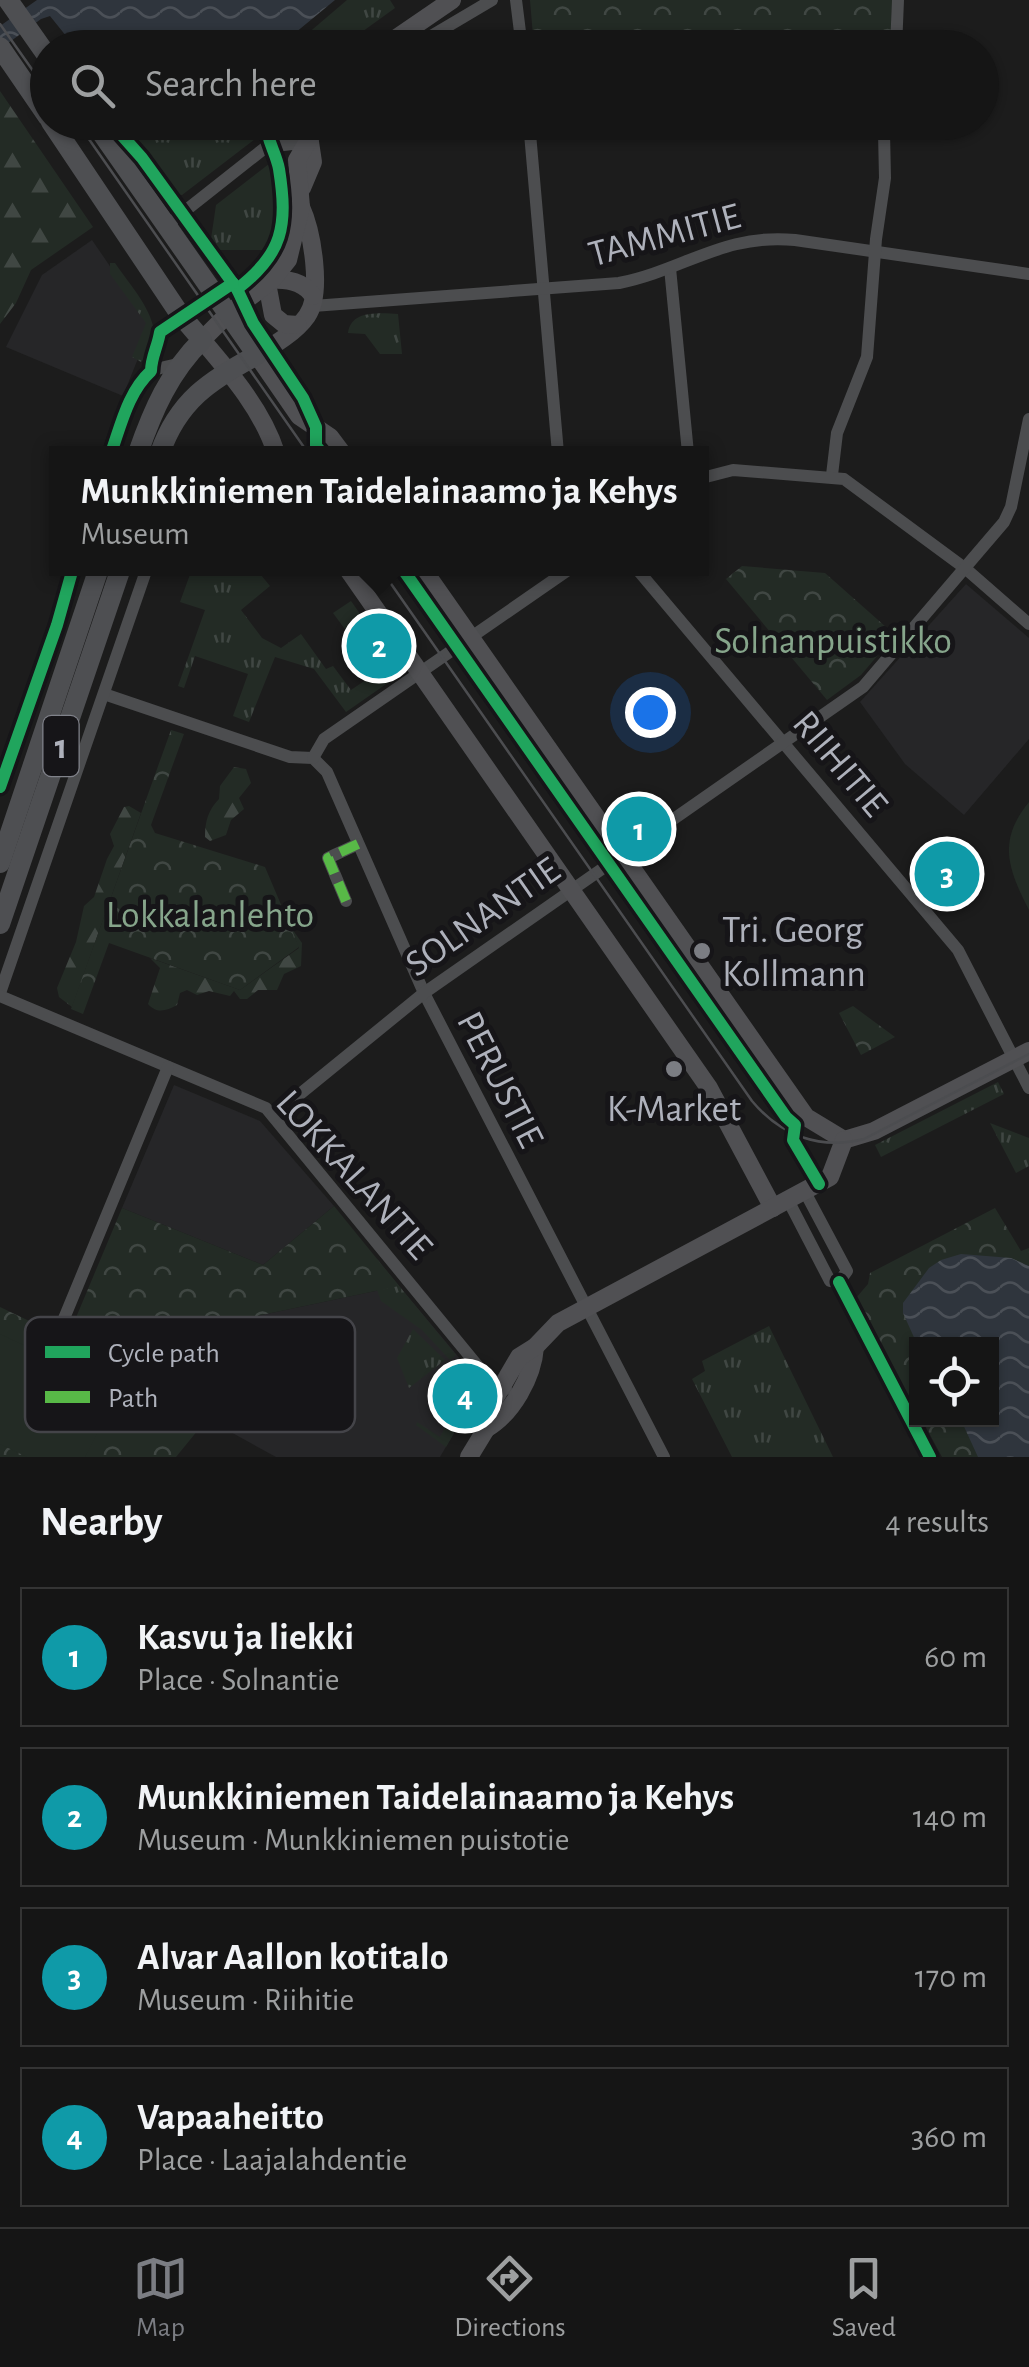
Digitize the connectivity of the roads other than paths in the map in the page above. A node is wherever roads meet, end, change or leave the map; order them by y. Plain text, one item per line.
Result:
1 (452, 0) edge
2 (492, 0) edge
3 (516, 0) edge
4 (898, 0) edge
5 (10, 4) edge
6 (408, 30) edge
7 (441, 30) edge
8 (520, 30) edge
9 (897, 30) edge
10 (30, 32) edge
11 (2, 50) edge
12 (30, 91) edge
13 (63, 140) edge
14 (106, 140) edge
15 (530, 140) edge
16 (884, 140) edge
17 (310, 142) joint
18 (301, 197) junction
19 (166, 226) junction
20 (875, 252) junction
21 (670, 268) junction
22 (1029, 274) edge
23 (270, 281) junction
24 (543, 290) junction
25 (313, 301) junction
26 (229, 312) junction
27 (298, 326) junction
28 (202, 340) junction
29 (257, 355) junction
30 (178, 364) junction
31 (228, 371) junction
32 (1029, 419) edge
33 (114, 446) edge
34 (141, 446) edge
35 (164, 446) edge
36 (274, 446) edge
37 (336, 446) edge
38 (557, 446) edge
39 (687, 446) edge
40 (832, 475) junction
41 (709, 476) edge
42 (966, 570) junction
43 (71, 576) edge
44 (107, 576) edge
45 (111, 576) edge
46 (144, 576) edge
47 (353, 576) edge
48 (428, 576) edge
49 (560, 576) edge
50 (643, 576) edge
51 (90, 594) junction
52 (60, 614) junction
53 (1029, 624) edge
54 (471, 638) junction
55 (420, 673) junction
56 (104, 694) junction
57 (784, 742) junction
58 (313, 758) junction
59 (0, 787) edge
60 (358, 844) junction
61 (623, 854) junction
62 (0, 863) edge
63 (571, 889) junction
64 (346, 901) dead end
65 (0, 924) edge
66 (0, 994) edge
67 (424, 994) junction
68 (1022, 1054) edge
69 (168, 1068) junction
70 (1029, 1088) edge
71 (272, 1116) junction
72 (844, 1140) junction
73 (789, 1200) junction
74 (588, 1306) junction
75 (65, 1317) edge
76 (509, 1391) junction
77 (469, 1457) edge
78 (664, 1457) edge

1 - 6 street
2 - 7 street
3 - 8 street
4 - 9 street
5 - 10 main road
11 - 12 main road
13 - 28 main road
14 - 19 main road
15 - 24 street
16 - 20 street
17 - 18 street
17 - 19 street
18 - 23 street
18 - 25 street
19 - 26 main road
20 - 21 street, TAMMITIE
20 - 22 street, TAMMITIE
20 - 40 street
21 - 24 street, TAMMITIE
21 - 39 street
23 - 25 street
23 - 26 street
23 - 27 street
24 - 25 street, TAMMITIE
24 - 38 street
25 - 27 street
26 - 28 street
26 - 29 main road
27 - 29 street
28 - 30 main road
28 - 31 street
29 - 31 main road
29 - 37 street
30 - 33 street
30 - 34 main road
31 - 35 main road
31 - 36 street
32 - 42 street, SOLNANTIE
40 - 41 street
40 - 42 street
42 - 53 street
42 - 57 street, SOLNANTIE
43 - 52 street
44 - 51 main road, 1
45 - 65 main road, 1
46 - 56 street
47 - 55 street
48 - 54 street
49 - 54 street
50 - 57 street, RIIHITIE
51 - 52 street
51 - 62 main road, 1
52 - 59 street
54 - 55 street
54 - 61 street
55 - 58 street
55 - 63 street
56 - 58 street
56 - 66 street
57 - 61 street, SOLNANTIE
57 - 68 street, RIIHITIE
58 - 60 street, PERUSTIE
60 - 64 street
60 - 67 street, PERUSTIE
61 - 63 street, SOLNANTIE
61 - 72 street
63 - 67 street, SOLNANTIE
63 - 73 street
66 - 69 street, LOKKALANTIE
67 - 71 street, SOLNANTIE
67 - 74 street, PERUSTIE
68 - 70 street, RIIHITIE
68 - 72 street
69 - 71 street, LOKKALANTIE
69 - 75 street
71 - 76 street, LOKKALANTIE
72 - 73 street
73 - 73 street
73 - 74 street
74 - 76 street
74 - 78 street, PERUSTIE
76 - 77 street

